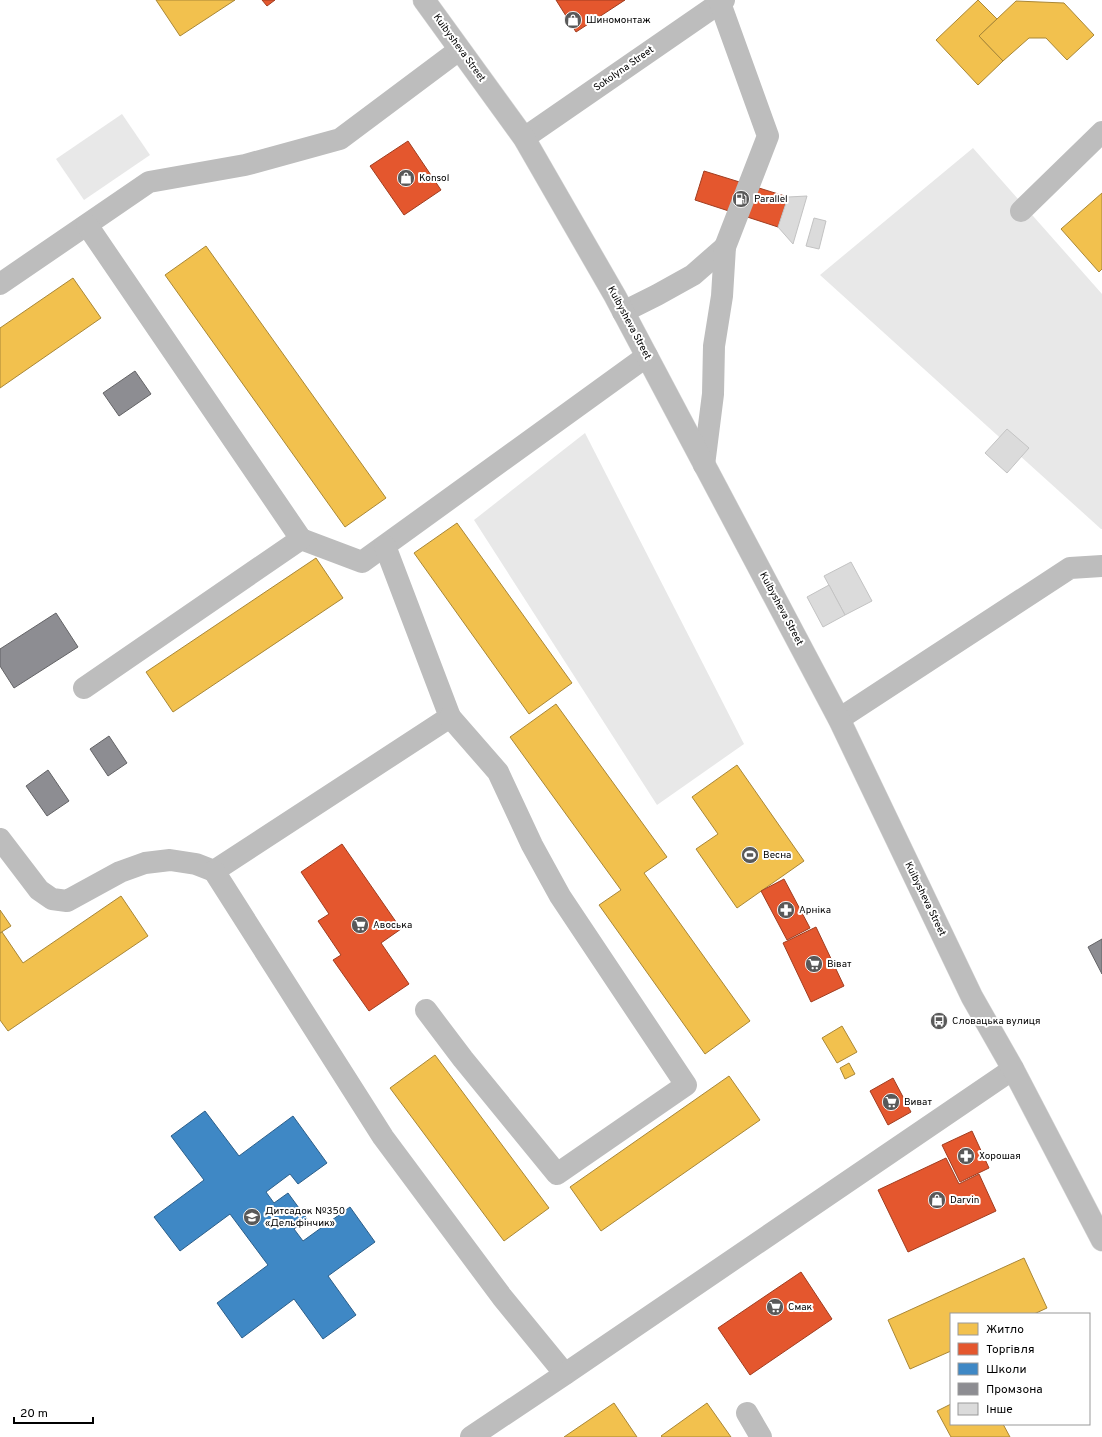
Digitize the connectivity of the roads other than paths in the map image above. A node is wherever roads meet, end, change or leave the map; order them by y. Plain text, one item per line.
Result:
1 (424, 0) edge
2 (722, 2) edge
3 (459, 50) junction
4 (1102, 132) edge
5 (524, 138) junction
6 (1021, 210) dead end
7 (87, 225) junction
8 (725, 248) junction
9 (0, 284) edge
10 (623, 312) junction
11 (647, 356) junction
12 (704, 465) junction
13 (301, 539) junction
14 (385, 546) junction
15 (1102, 566) edge
16 (84, 688) dead end
17 (450, 717) junction
18 (840, 719) junction
19 (0, 839) edge
20 (214, 871) junction
21 (426, 1010) dead end
22 (1013, 1069) junction
23 (1102, 1240) edge
24 (565, 1374) junction
25 (747, 1413) dead end
26 (471, 1437) edge
27 (761, 1437) edge

1 - 3 main road, Kuibysheva Street
2 - 5 main road, Sokolyna Street
2 - 8 main road
3 - 5 main road, Kuibysheva Street
3 - 7 main road
4 - 6 main road
5 - 10 main road, Kuibysheva Street
7 - 9 main road
7 - 13 main road
8 - 10 main road
8 - 12 main road
10 - 11 main road, Kuibysheva Street
11 - 12 main road, Kuibysheva Street
11 - 14 main road
12 - 18 main road, Kuibysheva Street
13 - 14 main road
13 - 16 main road
14 - 17 main road
15 - 18 main road
17 - 20 main road
17 - 21 main road
18 - 22 main road, Kuibysheva Street
19 - 20 main road
20 - 24 main road
22 - 23 main road, Kuibysheva Street
22 - 24 main road
24 - 26 main road
25 - 27 main road

